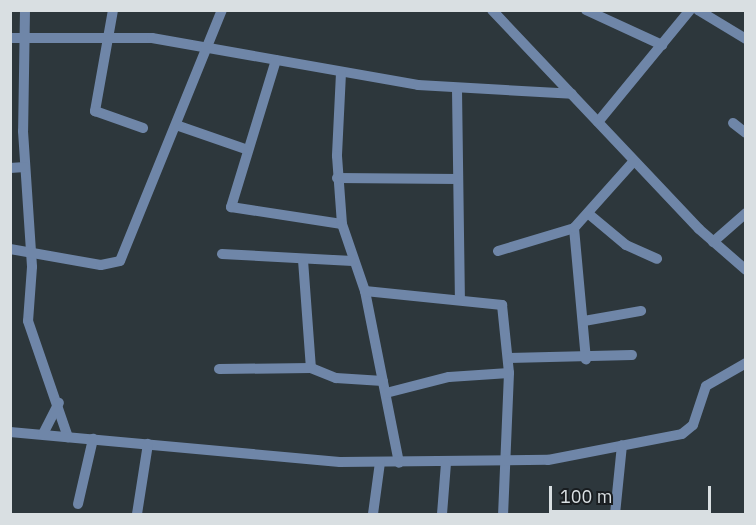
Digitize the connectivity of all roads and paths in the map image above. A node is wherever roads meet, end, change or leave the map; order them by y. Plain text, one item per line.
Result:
1 (25, 10) edge
2 (113, 10) edge
3 (222, 10) edge
4 (586, 10) edge
5 (690, 10) edge
6 (698, 10) edge
7 (498, 13) edge
8 (111, 36) junction
9 (24, 37) junction
10 (10, 38) edge
11 (746, 39) edge
12 (208, 45) junction
13 (662, 45) junction
14 (276, 60) junction
15 (341, 73) junction
16 (457, 90) junction
17 (572, 94) junction
18 (598, 122) junction
19 (733, 123) dead end
20 (176, 125) junction
21 (143, 128) dead end
22 (746, 134) edge
23 (248, 150) junction
24 (634, 161) junction
25 (25, 167) junction
26 (10, 168) edge
27 (337, 178) junction
28 (458, 179) junction
29 (746, 213) edge
30 (590, 215) junction
31 (342, 224) junction
32 (574, 228) junction
33 (713, 242) junction
34 (10, 249) edge
35 (498, 250) dead end
36 (30, 252) junction
37 (222, 254) dead end
38 (657, 259) dead end
39 (303, 260) junction
40 (353, 261) junction
41 (746, 270) edge
42 (365, 291) junction
43 (460, 300) junction
44 (641, 311) dead end
45 (584, 321) junction
46 (632, 355) dead end
47 (509, 358) junction
48 (586, 359) junction
49 (746, 363) edge
50 (311, 368) junction
51 (219, 369) dead end
52 (510, 373) junction
53 (383, 381) junction
54 (386, 393) junction
55 (59, 403) junction
56 (10, 432) edge
57 (43, 434) junction
58 (68, 436) junction
59 (93, 439) junction
60 (148, 444) junction
61 (622, 445) junction
62 (380, 462) junction
63 (505, 462) junction
64 (399, 463) junction
65 (446, 464) junction
66 (78, 504) dead end
67 (137, 514) edge
68 (373, 514) edge
69 (442, 514) edge
70 (503, 514) edge
71 (617, 514) edge

1 - 9 street
2 - 8 street
3 - 12 street
4 - 13 street
5 - 13 street
6 - 11 street
7 - 17 street
8 - 9 street
8 - 12 street
8 - 21 street
9 - 10 street
9 - 25 street
12 - 14 street
12 - 20 street
13 - 18 street
14 - 15 street
14 - 23 street
15 - 16 street
15 - 27 street
16 - 17 street
16 - 28 street
17 - 18 street
18 - 24 street
19 - 22 street
20 - 23 street
20 - 36 street
23 - 31 street
24 - 30 street
24 - 33 street
25 - 26 street
25 - 36 street
27 - 28 street
27 - 31 street
28 - 43 street
29 - 33 street
30 - 32 street
30 - 38 street
31 - 40 street
32 - 35 street
32 - 45 street
33 - 41 street
34 - 36 street
36 - 55 street
37 - 39 street
39 - 40 street
39 - 50 street
40 - 42 street
42 - 43 street
42 - 53 street
43 - 47 street
44 - 45 street
45 - 48 street
46 - 48 street
47 - 48 street
47 - 52 street
49 - 61 street
50 - 51 street
50 - 53 street
52 - 54 street
52 - 63 street
53 - 54 street
54 - 64 street
55 - 57 street
55 - 58 street
56 - 57 street
57 - 58 street
58 - 59 street
59 - 60 street
59 - 66 street
60 - 62 street
60 - 67 street
61 - 63 street
61 - 71 street
62 - 64 street
62 - 68 street
63 - 65 street
63 - 70 street
64 - 65 street
65 - 69 street

